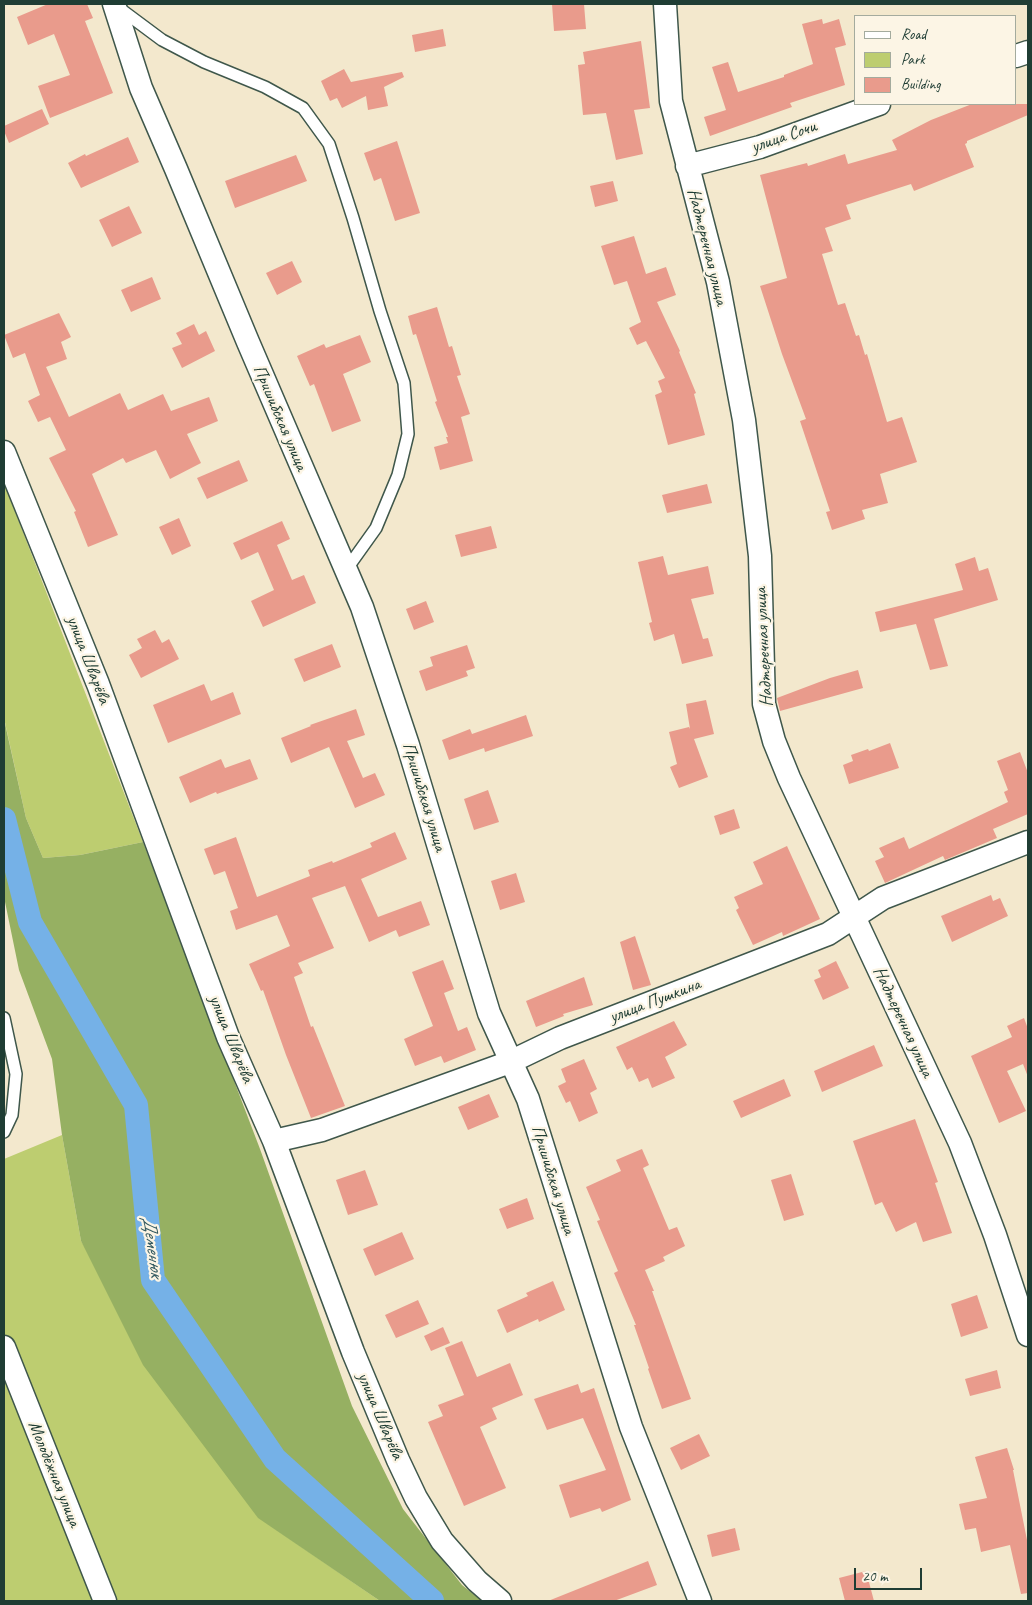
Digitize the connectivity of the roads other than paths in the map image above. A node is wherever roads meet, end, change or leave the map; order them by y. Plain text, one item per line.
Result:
1 (114, 4) edge
2 (665, 4) edge
3 (876, 105) edge
4 (687, 166) junction
5 (4, 452) edge
6 (346, 570) junction
7 (1028, 842) edge
8 (854, 918) junction
9 (4, 1018) edge
10 (510, 1062) junction
11 (4, 1132) edge
12 (274, 1141) junction
13 (1028, 1335) edge
14 (4, 1346) edge
15 (105, 1601) edge
16 (500, 1601) edge
17 (700, 1601) edge

1 - 6 street, Пришибская улица
1 - 6 lane
2 - 4 street, Надтеречная улица
3 - 4 street, улица Сочи
4 - 8 street, Надтеречная улица
5 - 12 street, улица Шварёва
6 - 10 street, Пришибская улица
7 - 8 street, улица Пушкина
8 - 10 street, улица Пушкина
8 - 13 street, Надтеречная улица
9 - 11 lane
10 - 12 street, улица Пушкина
10 - 17 street, Пришибская улица
12 - 16 street, улица Шварёва
14 - 15 street, Молодёжная улица

